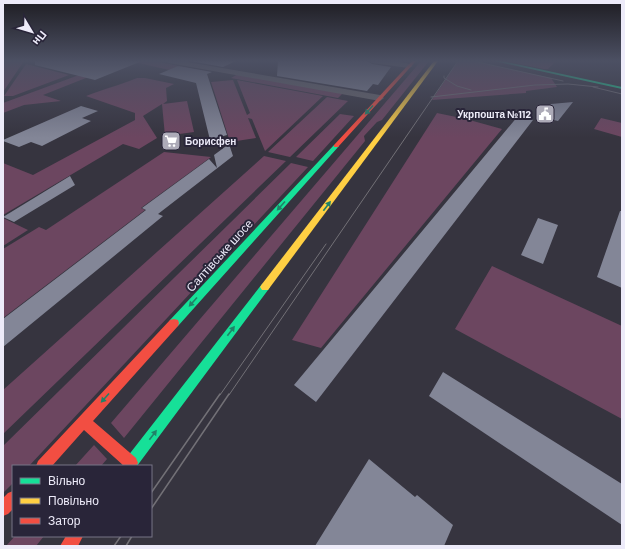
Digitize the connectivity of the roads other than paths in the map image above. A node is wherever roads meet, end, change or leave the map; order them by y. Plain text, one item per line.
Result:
1 (316, 87) edge
2 (391, 87) edge
3 (417, 87) edge
4 (380, 98) junction
5 (84, 421) junction
6 (44, 465) edge
7 (130, 465) edge
8 (12, 499) edge
9 (3, 509) edge
10 (75, 537) edge
11 (68, 546) edge

1 - 4 street
2 - 4 main road, Салтівське шосе
7 -> 3 main road
4 -> 5 main road, Салтівське шосе
5 - 6 main road, Салтівське шосе
5 - 7 main road
8 - 9 main road
10 - 11 main road

